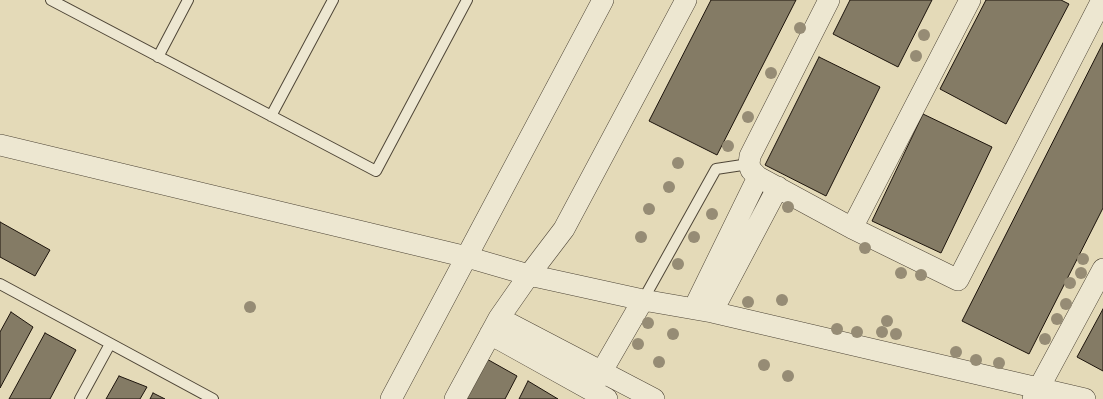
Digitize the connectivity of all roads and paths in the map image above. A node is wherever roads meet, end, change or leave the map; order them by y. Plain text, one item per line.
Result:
1 (53, 0) edge
2 (188, 0) edge
3 (333, 0) edge
4 (467, 0) edge
5 (603, 0) edge
6 (686, 0) edge
7 (829, 0) edge
8 (970, 0) edge
9 (1102, 0) edge
10 (158, 57) junction
11 (271, 116) junction
12 (0, 145) edge
13 (753, 171) junction
14 (778, 187) junction
15 (852, 228) junction
16 (467, 257) junction
17 (1103, 269) edge
18 (529, 274) junction
19 (3, 285) edge
20 (0, 297) edge
21 (643, 300) junction
22 (703, 310) junction
23 (495, 326) junction
24 (110, 344) junction
25 (602, 372) junction
26 (1036, 394) edge
27 (595, 396) edge
28 (80, 399) edge
29 (213, 399) edge
30 (391, 399) edge
31 (455, 399) edge
32 (654, 399) edge
33 (1085, 399) edge

1 - 10 lane
2 - 10 lane
3 - 11 lane
4 - 11 lane
5 - 16 street
6 - 18 street
7 - 13 street
8 - 15 street
9 - 15 street
10 - 11 lane
12 - 16 street
13 - 14 street
13 - 21 lane
13 - 22 street
14 - 15 street
14 - 22 street
16 - 18 street
16 - 30 street
17 - 26 street
18 - 21 street
18 - 23 street
19 - 20 lane
19 - 24 lane
21 - 22 street
21 - 25 street
22 - 26 street
23 - 25 street
23 - 27 street
23 - 31 street
24 - 28 lane
24 - 29 lane
25 - 27 street
25 - 32 street
26 - 33 street

